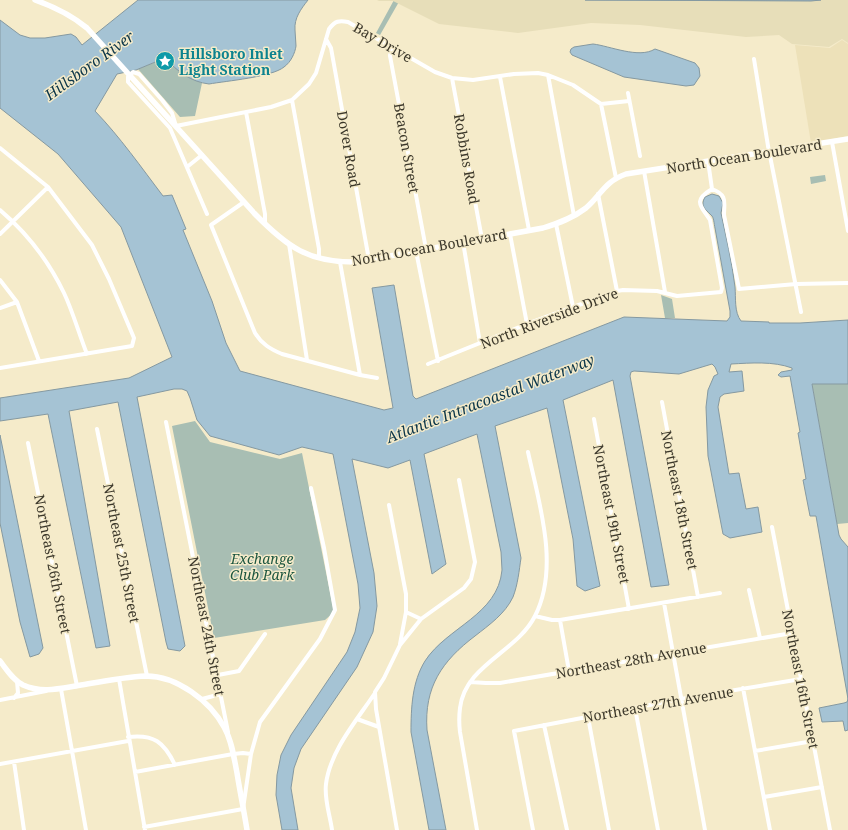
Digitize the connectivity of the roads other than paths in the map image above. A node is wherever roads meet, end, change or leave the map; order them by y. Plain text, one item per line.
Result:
1 (35, 0) edge
2 (326, 38) junction
3 (391, 47) junction
4 (754, 59) dead end
5 (548, 75) junction
6 (500, 77) junction
7 (452, 78) junction
8 (628, 93) dead end
9 (292, 100) junction
10 (629, 101) junction
11 (602, 104) junction
12 (246, 112) junction
13 (176, 126) junction
14 (848, 140) edge
15 (832, 142) junction
16 (0, 148) edge
17 (770, 152) junction
18 (202, 155) junction
19 (640, 156) dead end
20 (708, 161) junction
21 (187, 166) junction
22 (644, 171) junction
23 (616, 178) junction
24 (48, 187) junction
25 (712, 189) junction
26 (598, 194) junction
27 (244, 202) junction
28 (0, 210) edge
29 (207, 214) dead end
30 (574, 216) junction
31 (14, 221) junction
32 (265, 224) junction
33 (556, 224) junction
34 (529, 230) junction
35 (848, 231) edge
36 (0, 234) edge
37 (510, 234) junction
38 (482, 239) junction
39 (463, 242) junction
40 (288, 244) junction
41 (426, 249) junction
42 (416, 251) junction
43 (319, 258) junction
44 (370, 260) junction
45 (340, 262) junction
46 (0, 280) edge
47 (796, 284) junction
48 (848, 284) edge
49 (617, 291) junction
50 (665, 292) junction
51 (17, 302) junction
52 (573, 307) junction
53 (0, 308) edge
54 (801, 312) dead end
55 (527, 324) junction
56 (480, 343) junction
57 (87, 354) junction
58 (307, 360) junction
59 (39, 361) junction
60 (438, 361) junction
61 (428, 364) dead end
62 (0, 368) edge
63 (360, 375) junction
64 (377, 378) dead end
65 (662, 402) dead end
66 (594, 419) dead end
67 (166, 422) dead end
68 (97, 429) dead end
69 (28, 443) dead end
70 (528, 452) dead end
71 (458, 480) dead end
72 (312, 488) dead end
73 (389, 505) dead end
74 (772, 528) dead end
75 (749, 590) dead end
76 (720, 593) dead end
77 (698, 597) junction
78 (664, 603) junction
79 (629, 609) junction
80 (406, 612) junction
81 (535, 616) junction
82 (421, 619) junction
83 (560, 620) junction
84 (792, 633) junction
85 (265, 634) dead end
86 (760, 638) junction
87 (400, 645) junction
88 (672, 653) junction
89 (0, 661) edge
90 (569, 671) junction
91 (218, 675) junction
92 (147, 676) junction
93 (119, 679) junction
94 (801, 679) junction
95 (17, 681) junction
96 (470, 682) junction
97 (77, 686) junction
98 (743, 688) junction
99 (61, 689) junction
100 (49, 690) junction
101 (375, 692) junction
102 (221, 694) junction
103 (14, 698) junction
104 (202, 699) junction
105 (681, 699) junction
106 (0, 700) edge
107 (635, 708) junction
108 (588, 717) junction
109 (357, 719) junction
110 (544, 725) junction
111 (379, 727) junction
112 (128, 739) junction
113 (813, 742) junction
114 (231, 744) junction
115 (72, 751) junction
116 (755, 751) junction
117 (233, 754) junction
118 (251, 754) junction
119 (14, 762) junction
120 (0, 764) edge
121 (175, 765) junction
122 (135, 772) junction
123 (822, 787) junction
124 (764, 797) junction
125 (243, 809) junction
126 (144, 828) edge
127 (24, 830) edge
128 (86, 830) edge
129 (247, 830) edge
130 (332, 830) edge
131 (397, 830) edge
132 (477, 830) edge
133 (533, 830) edge
134 (567, 830) edge
135 (609, 830) edge
136 (658, 830) edge
137 (705, 830) edge
138 (770, 830) edge
139 (830, 830) edge

1 - 13 main road, North Ocean Boulevard
2 - 3 street, Bay Drive
2 - 9 street, Bay Drive
2 - 44 street, Dover Road
3 - 7 street, Bay Drive
3 - 41 street, Beacon Street
4 - 17 street
5 - 6 street, Bay Drive
5 - 11 street, Bay Drive
5 - 30 street
6 - 7 street, Bay Drive
6 - 34 street
7 - 38 street, Robbins Road
8 - 10 street
9 - 12 street, Bay Drive
9 - 43 street
10 - 11 street
10 - 19 street
11 - 23 street
12 - 13 street, Bay Drive
12 - 32 street
13 - 18 main road, North Ocean Boulevard
13 - 21 street
14 - 15 main road, North Ocean Boulevard
15 - 17 main road, North Ocean Boulevard
15 - 35 street
16 - 24 street
17 - 20 main road, North Ocean Boulevard
17 - 47 street
18 - 21 street
18 - 27 main road, North Ocean Boulevard
20 - 22 main road, North Ocean Boulevard
20 - 25 street
21 - 29 street
22 - 23 main road, North Ocean Boulevard
22 - 50 street
23 - 26 main road, North Ocean Boulevard
24 - 31 street
24 - 57 street
25 - 47 street
25 - 50 street, North Riverside Drive
26 - 30 main road, North Ocean Boulevard
26 - 49 street
27 - 32 main road, North Ocean Boulevard
27 - 58 street
28 - 31 street
30 - 33 main road, North Ocean Boulevard
31 - 36 street
31 - 57 street
32 - 40 main road, North Ocean Boulevard
33 - 34 main road, North Ocean Boulevard
33 - 52 street
34 - 37 main road, North Ocean Boulevard
37 - 38 main road, North Ocean Boulevard
37 - 55 street
38 - 39 main road, North Ocean Boulevard
39 - 41 main road, North Ocean Boulevard
39 - 56 street
40 - 43 main road, North Ocean Boulevard
40 - 58 street
41 - 42 main road, North Ocean Boulevard
42 - 44 main road, North Ocean Boulevard
42 - 60 street
43 - 45 main road, North Ocean Boulevard
44 - 45 main road, North Ocean Boulevard
45 - 63 street
46 - 51 street
47 - 48 street
47 - 54 street
49 - 50 street, North Riverside Drive
49 - 52 street, North Riverside Drive
51 - 53 street
51 - 59 street
52 - 55 street, North Riverside Drive
55 - 56 street, North Riverside Drive
56 - 60 street, North Riverside Drive
57 - 59 street
58 - 63 street
59 - 62 street
60 - 61 street, North Riverside Drive
63 - 64 street
65 - 77 street, Northeast 18th Street
66 - 79 street, Northeast 19th Street
67 - 91 street, Northeast 24th Street
68 - 92 street, Northeast 25th Street
69 - 97 street, Northeast 26th Street
70 - 81 street
71 - 82 street
72 - 118 street
73 - 80 street
74 - 84 street, Northeast 16th Street
75 - 86 street
76 - 77 street
77 - 78 street
78 - 79 street
78 - 88 street
79 - 83 street
80 - 82 street
80 - 87 street
81 - 83 street
81 - 96 street
82 - 87 street
83 - 90 street
84 - 86 street, Northeast 28th Avenue
84 - 94 street, Northeast 16th Street
85 - 91 street
86 - 88 street, Northeast 28th Avenue
87 - 101 street
88 - 90 street, Northeast 28th Avenue
88 - 105 street
89 - 95 main road
90 - 96 street, Northeast 28th Avenue
91 - 102 street, Northeast 24th Street
92 - 93 main road
92 - 104 main road
93 - 97 main road
93 - 112 street
94 - 98 street, Northeast 27th Avenue
94 - 113 street, Northeast 16th Street
95 - 100 main road
95 - 103 street
96 - 132 street
97 - 99 main road
98 - 105 street, Northeast 27th Avenue
98 - 116 street
99 - 100 main road
99 - 115 street
100 - 103 street
101 - 109 street
101 - 111 street
102 - 104 street
102 - 114 street, Northeast 24th Street
103 - 106 street
104 - 114 main road
105 - 107 street, Northeast 27th Avenue
105 - 137 street
107 - 108 street, Northeast 27th Avenue
107 - 136 street
108 - 110 street, Northeast 27th Avenue
108 - 135 street
109 - 111 street
109 - 130 street
110 - 133 street, Northeast 27th Avenue
110 - 134 street
111 - 131 street
112 - 115 street
112 - 121 street
112 - 122 street
113 - 116 street
113 - 123 street, Northeast 16th Street
114 - 117 main road, Northeast 24th Street
115 - 119 street
115 - 128 street
116 - 124 street
117 - 118 street
117 - 121 street
117 - 125 main road, Northeast 24th Street
118 - 125 street
119 - 120 street
119 - 127 street
121 - 122 street
122 - 126 street
123 - 124 street
123 - 139 street, Northeast 16th Street
124 - 138 street
125 - 126 street
125 - 129 main road, Northeast 24th Street

